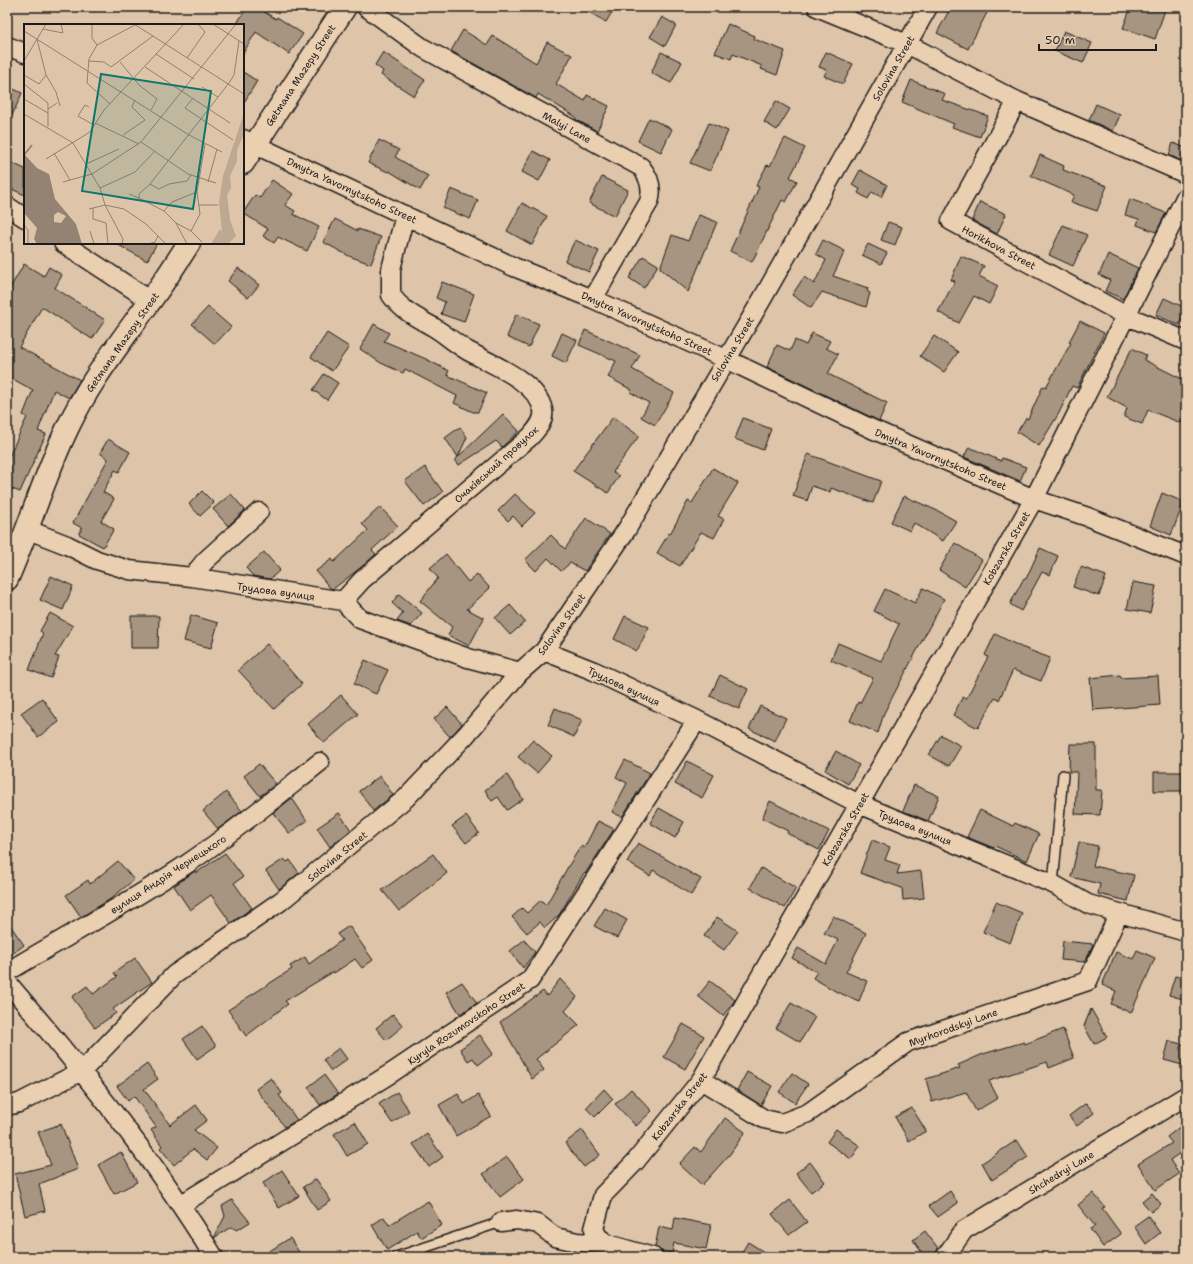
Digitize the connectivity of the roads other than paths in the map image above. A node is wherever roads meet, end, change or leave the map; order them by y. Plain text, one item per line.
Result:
1 (345, 7) edge
2 (366, 7) edge
3 (817, 7) edge
4 (928, 7) edge
5 (907, 44) junction
6 (7, 46) edge
7 (24, 53) edge
8 (1017, 101) junction
9 (249, 141) edge
10 (244, 159) edge
11 (1186, 174) edge
12 (1186, 196) edge
13 (7, 206) edge
14 (405, 215) junction
15 (24, 217) edge
16 (65, 244) edge
17 (189, 244) edge
18 (593, 299) junction
19 (151, 301) junction
20 (1125, 315) junction
21 (1186, 341) edge
22 (726, 359) junction
23 (1034, 499) junction
24 (259, 512) dead end
25 (26, 529) junction
26 (13, 552) edge
27 (1186, 556) edge
28 (192, 577) junction
29 (7, 579) edge
30 (342, 601) junction
31 (544, 651) junction
32 (520, 672) junction
33 (696, 720) junction
34 (320, 762) dead end
35 (1063, 775) dead end
36 (859, 804) junction
37 (1053, 884) junction
38 (1119, 913) junction
39 (1186, 932) edge
40 (7, 972) edge
41 (7, 982) edge
42 (82, 1071) junction
43 (701, 1080) junction
44 (1186, 1096) edge
45 (7, 1106) edge
46 (182, 1204) junction
47 (501, 1222) joint
48 (608, 1244) junction
49 (214, 1257) edge
50 (396, 1257) edge
51 (653, 1257) edge
52 (945, 1257) edge

1 - 9 street, Getmana Mazepy Street
2 - 18 street, Malyi Lane
3 - 5 street
4 - 5 street, Solovina Street
5 - 8 street
5 - 22 street, Solovina Street
6 - 7 street
8 - 11 street
8 - 20 street, Horikhova Street
9 - 10 street, Getmana Mazepy Street
9 - 14 street, Dmytra Yavornytskoho Street
12 - 20 street, Kobzarska Street
13 - 15 street
14 - 18 street, Dmytra Yavornytskoho Street
14 - 30 street, Очаківський провулок
16 - 19 street
17 - 19 street, Getmana Mazepy Street
18 - 22 street, Dmytra Yavornytskoho Street
19 - 25 street, Getmana Mazepy Street
20 - 21 street
20 - 23 street, Kobzarska Street
22 - 23 street, Dmytra Yavornytskoho Street
22 - 31 street, Solovina Street
23 - 27 street, Dmytra Yavornytskoho Street
23 - 36 street, Kobzarska Street
24 - 28 street
25 - 26 street, Getmana Mazepy Street
25 - 28 street, Трудова вулиця
26 - 29 street, Getmana Mazepy Street
28 - 30 street, Трудова вулиця
30 - 32 street
31 - 32 street, Solovina Street
31 - 33 street, Трудова вулиця
32 - 42 street, Solovina Street
33 - 36 street, Трудова вулиця
33 - 46 street, Kyryla Rozumovskoho Street
34 - 40 street, вулиця Андрія Чернецького
35 - 37 lane
36 - 37 street, Трудова вулиця
36 - 43 street, Kobzarska Street
37 - 38 street, Трудова вулиця
38 - 39 street, Трудова вулиця
38 - 43 street, Myrhorodskyi Lane
41 - 42 street
42 - 45 street, Solovina Street
42 - 46 street
43 - 48 street, Kobzarska Street
44 - 52 street, Shchedryi Lane
46 - 49 street
47 - 48 street
47 - 50 lane
48 - 51 street

